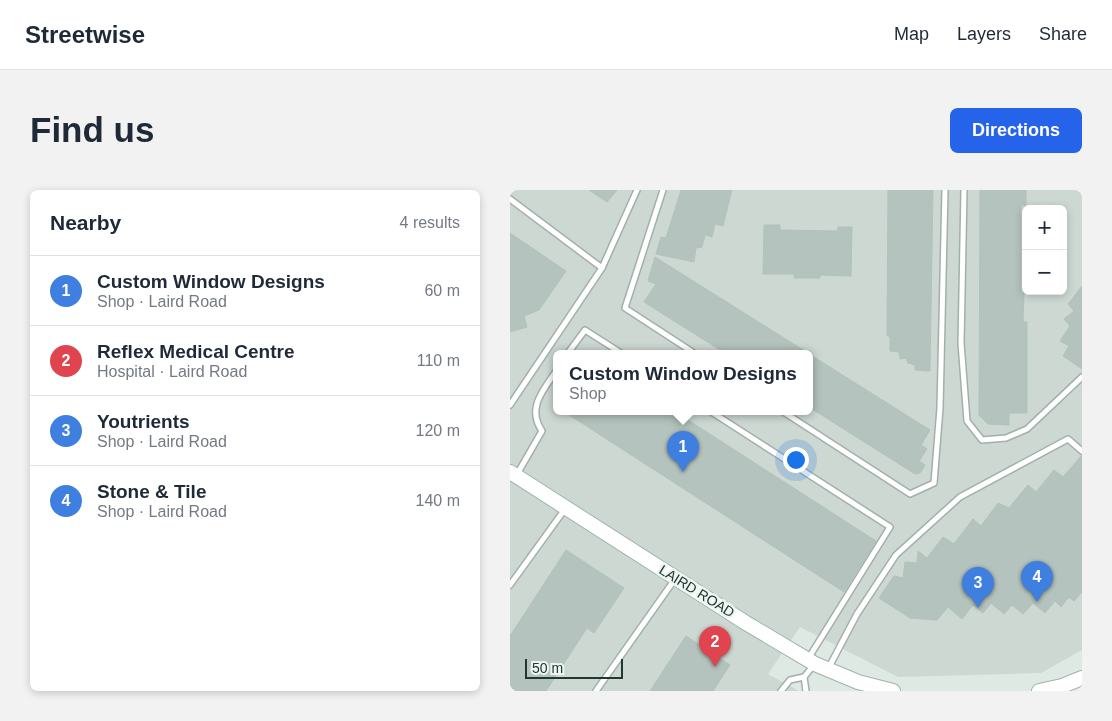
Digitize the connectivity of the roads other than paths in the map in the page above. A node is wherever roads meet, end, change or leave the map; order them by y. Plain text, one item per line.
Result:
1 (637, 190) edge
2 (663, 190) edge
3 (945, 190) edge
4 (964, 190) edge
5 (510, 199) edge
6 (602, 268) junction
7 (570, 350) edge
8 (616, 350) edge
9 (689, 350) edge
10 (553, 376) edge
11 (1082, 378) edge
12 (510, 406) edge
13 (716, 415) edge
14 (788, 415) edge
15 (1082, 451) edge
16 (513, 474) edge
17 (566, 508) junction
18 (676, 578) junction
19 (510, 586) edge
20 (811, 662) junction
21 (828, 669) junction
22 (804, 677) junction
23 (1082, 678) edge
24 (596, 691) edge
25 (781, 691) edge
26 (806, 691) edge
27 (893, 691) edge
28 (1038, 691) edge

1 - 6 lane
2 - 9 lane
3 - 14 lane
4 - 11 lane
5 - 6 lane
6 - 12 lane
7 - 8 lane
10 - 16 lane
13 - 20 lane
15 - 21 lane
16 - 17 street, LAIRD ROAD
17 - 18 street, LAIRD ROAD
17 - 19 lane
18 - 20 street, LAIRD ROAD
18 - 24 lane
20 - 21 street, LAIRD ROAD
20 - 22 lane
21 - 27 street, LAIRD ROAD
22 - 25 lane
22 - 26 lane
23 - 28 street

